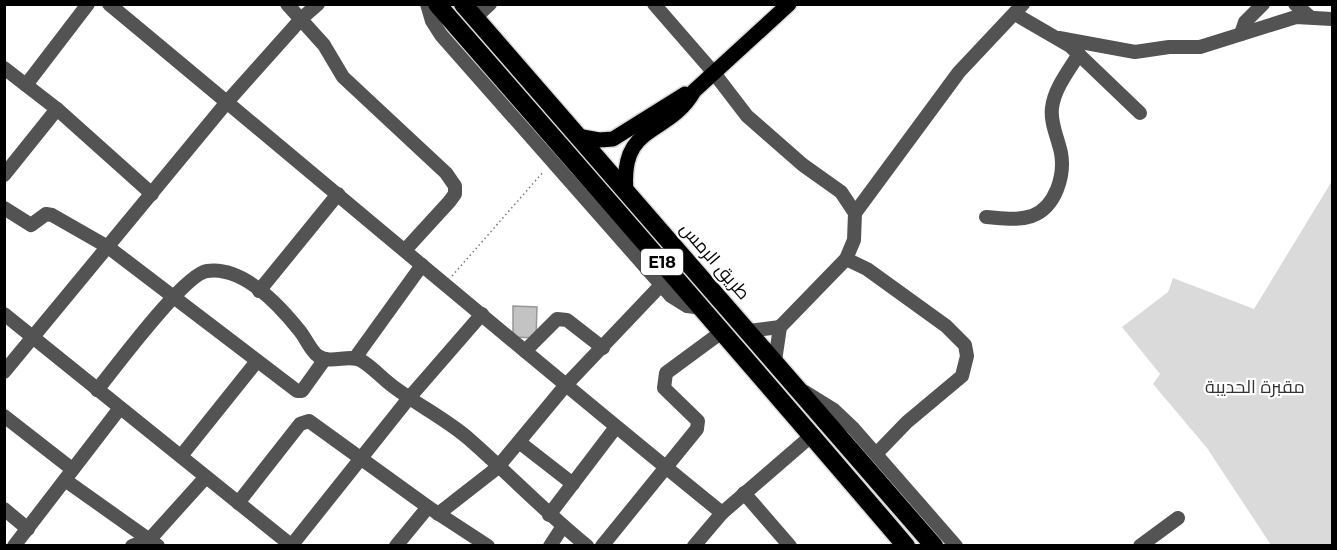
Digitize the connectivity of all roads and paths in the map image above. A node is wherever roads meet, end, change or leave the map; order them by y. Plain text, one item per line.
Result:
1 (88, 4) edge
2 (110, 4) edge
3 (287, 4) edge
4 (318, 4) edge
5 (427, 4) edge
6 (437, 4) edge
7 (490, 4) edge
8 (654, 4) edge
9 (789, 4) edge
10 (1263, 4) edge
11 (1295, 4) edge
12 (1019, 9) edge
13 (469, 11) edge
14 (1309, 16) junction
15 (302, 18) junction
16 (1332, 19) edge
17 (1241, 34) junction
18 (1059, 38) junction
19 (1079, 54) junction
20 (4, 68) edge
21 (714, 72) junction
22 (26, 85) junction
23 (694, 91) junction
24 (227, 102) junction
25 (57, 109) junction
26 (1140, 113) dead end
27 (577, 135) junction
28 (552, 162) junction
29 (4, 175) edge
30 (626, 191) junction
31 (152, 194) junction
32 (338, 194) junction
33 (4, 208) edge
34 (855, 213) junction
35 (986, 217) dead end
36 (108, 247) junction
37 (406, 249) junction
38 (846, 259) junction
39 (422, 266) junction
40 (446, 283) junction
41 (661, 285) junction
42 (260, 291) junction
43 (172, 298) junction
44 (703, 308) junction
45 (4, 314) edge
46 (482, 314) junction
47 (780, 327) junction
48 (723, 331) junction
49 (748, 331) junction
50 (34, 337) junction
51 (603, 348) junction
52 (525, 351) junction
53 (355, 358) junction
54 (325, 359) junction
55 (257, 361) junction
56 (775, 361) junction
57 (4, 372) edge
58 (565, 386) junction
59 (799, 389) junction
60 (97, 390) junction
61 (409, 398) junction
62 (120, 408) junction
63 (4, 416) edge
64 (616, 427) junction
65 (810, 437) junction
66 (519, 442) junction
67 (876, 454) junction
68 (181, 456) junction
69 (361, 459) junction
70 (497, 468) junction
71 (667, 468) junction
72 (69, 474) junction
73 (205, 478) junction
74 (573, 483) junction
75 (744, 493) junction
76 (238, 502) junction
77 (4, 509) edge
78 (433, 511) junction
79 (722, 513) junction
80 (549, 515) junction
81 (1178, 518) dead end
82 (885, 521) junction
83 (563, 526) junction
84 (28, 529) junction
85 (154, 542) edge
86 (479, 543) edge
87 (932, 544) edge
88 (291, 545) edge
89 (14, 546) edge
90 (132, 546) edge
91 (396, 546) edge
92 (550, 546) edge
93 (587, 546) edge
94 (602, 546) edge
95 (694, 546) edge
96 (790, 546) edge
97 (892, 546) edge
98 (906, 546) edge
99 (956, 546) edge
100 (1140, 546) edge

1 - 22 street
2 - 24 street
3 - 15 street
4 - 15 street
5 - 28 street
6 - 44 highway, E18
7 - 13 street
8 - 21 street
9 - 21 main road
10 - 17 street
11 - 14 street
12 - 18 street
12 - 34 street
13 - 27 highway, طريق الرمس / E18
14 - 16 street
14 - 17 street
15 - 24 street
15 - 37 street
17 - 18 street
18 - 19 street
19 - 26 street
19 - 35 street
20 - 22 street
21 - 23 main road
21 - 34 street
22 - 25 street
23 - 27 main road
23 - 30 main road
24 - 31 street
24 - 32 street
25 - 29 street
25 - 31 street
27 - 30 highway, طريق الرمس / E18
28 - 40 path
28 - 41 street
30 - 49 highway, طريق الرمس / E18
31 - 36 street
32 - 37 street
32 - 42 street
33 - 36 street
34 - 38 street
36 - 43 street
36 - 50 street
37 - 39 street
38 - 47 street
38 - 67 street
39 - 40 street
39 - 53 street
40 - 46 street
41 - 44 street
41 - 51 street
42 - 43 street
42 - 54 street
43 - 55 street
43 - 60 street
44 - 48 highway, E18
45 - 50 street
46 - 52 street
46 - 61 street
47 - 49 street
47 - 56 street
48 - 65 highway, E18
48 - 71 street
49 - 56 highway, طريق الرمس / E18
50 - 57 street
50 - 60 street
51 - 52 street
51 - 58 street
52 - 58 street
53 - 54 street
53 - 61 street
54 - 55 street
55 - 68 street
56 - 59 highway, طريق الرمس / E18
58 - 64 street
58 - 66 street
59 - 67 street
59 - 87 highway, طريق الرمس / E18
60 - 62 street
61 - 69 street
61 - 70 street
62 - 68 street
62 - 72 street
63 - 72 street
64 - 71 street
64 - 74 street
65 - 75 street
65 - 82 highway, E18
66 - 70 street
66 - 74 street
67 - 99 street
68 - 73 street
69 - 76 street
69 - 78 street
69 - 88 street
70 - 78 street
70 - 80 street
71 - 79 street
71 - 94 street
72 - 84 street
72 - 85 street
73 - 76 street
73 - 85 street
74 - 80 street
75 - 79 street
75 - 96 street
76 - 88 street
77 - 84 street
78 - 86 street
78 - 91 street
79 - 95 street
80 - 83 street
81 - 100 street
82 - 97 highway
82 - 98 highway, E18
83 - 92 street
83 - 93 street
84 - 89 street
85 - 90 street

